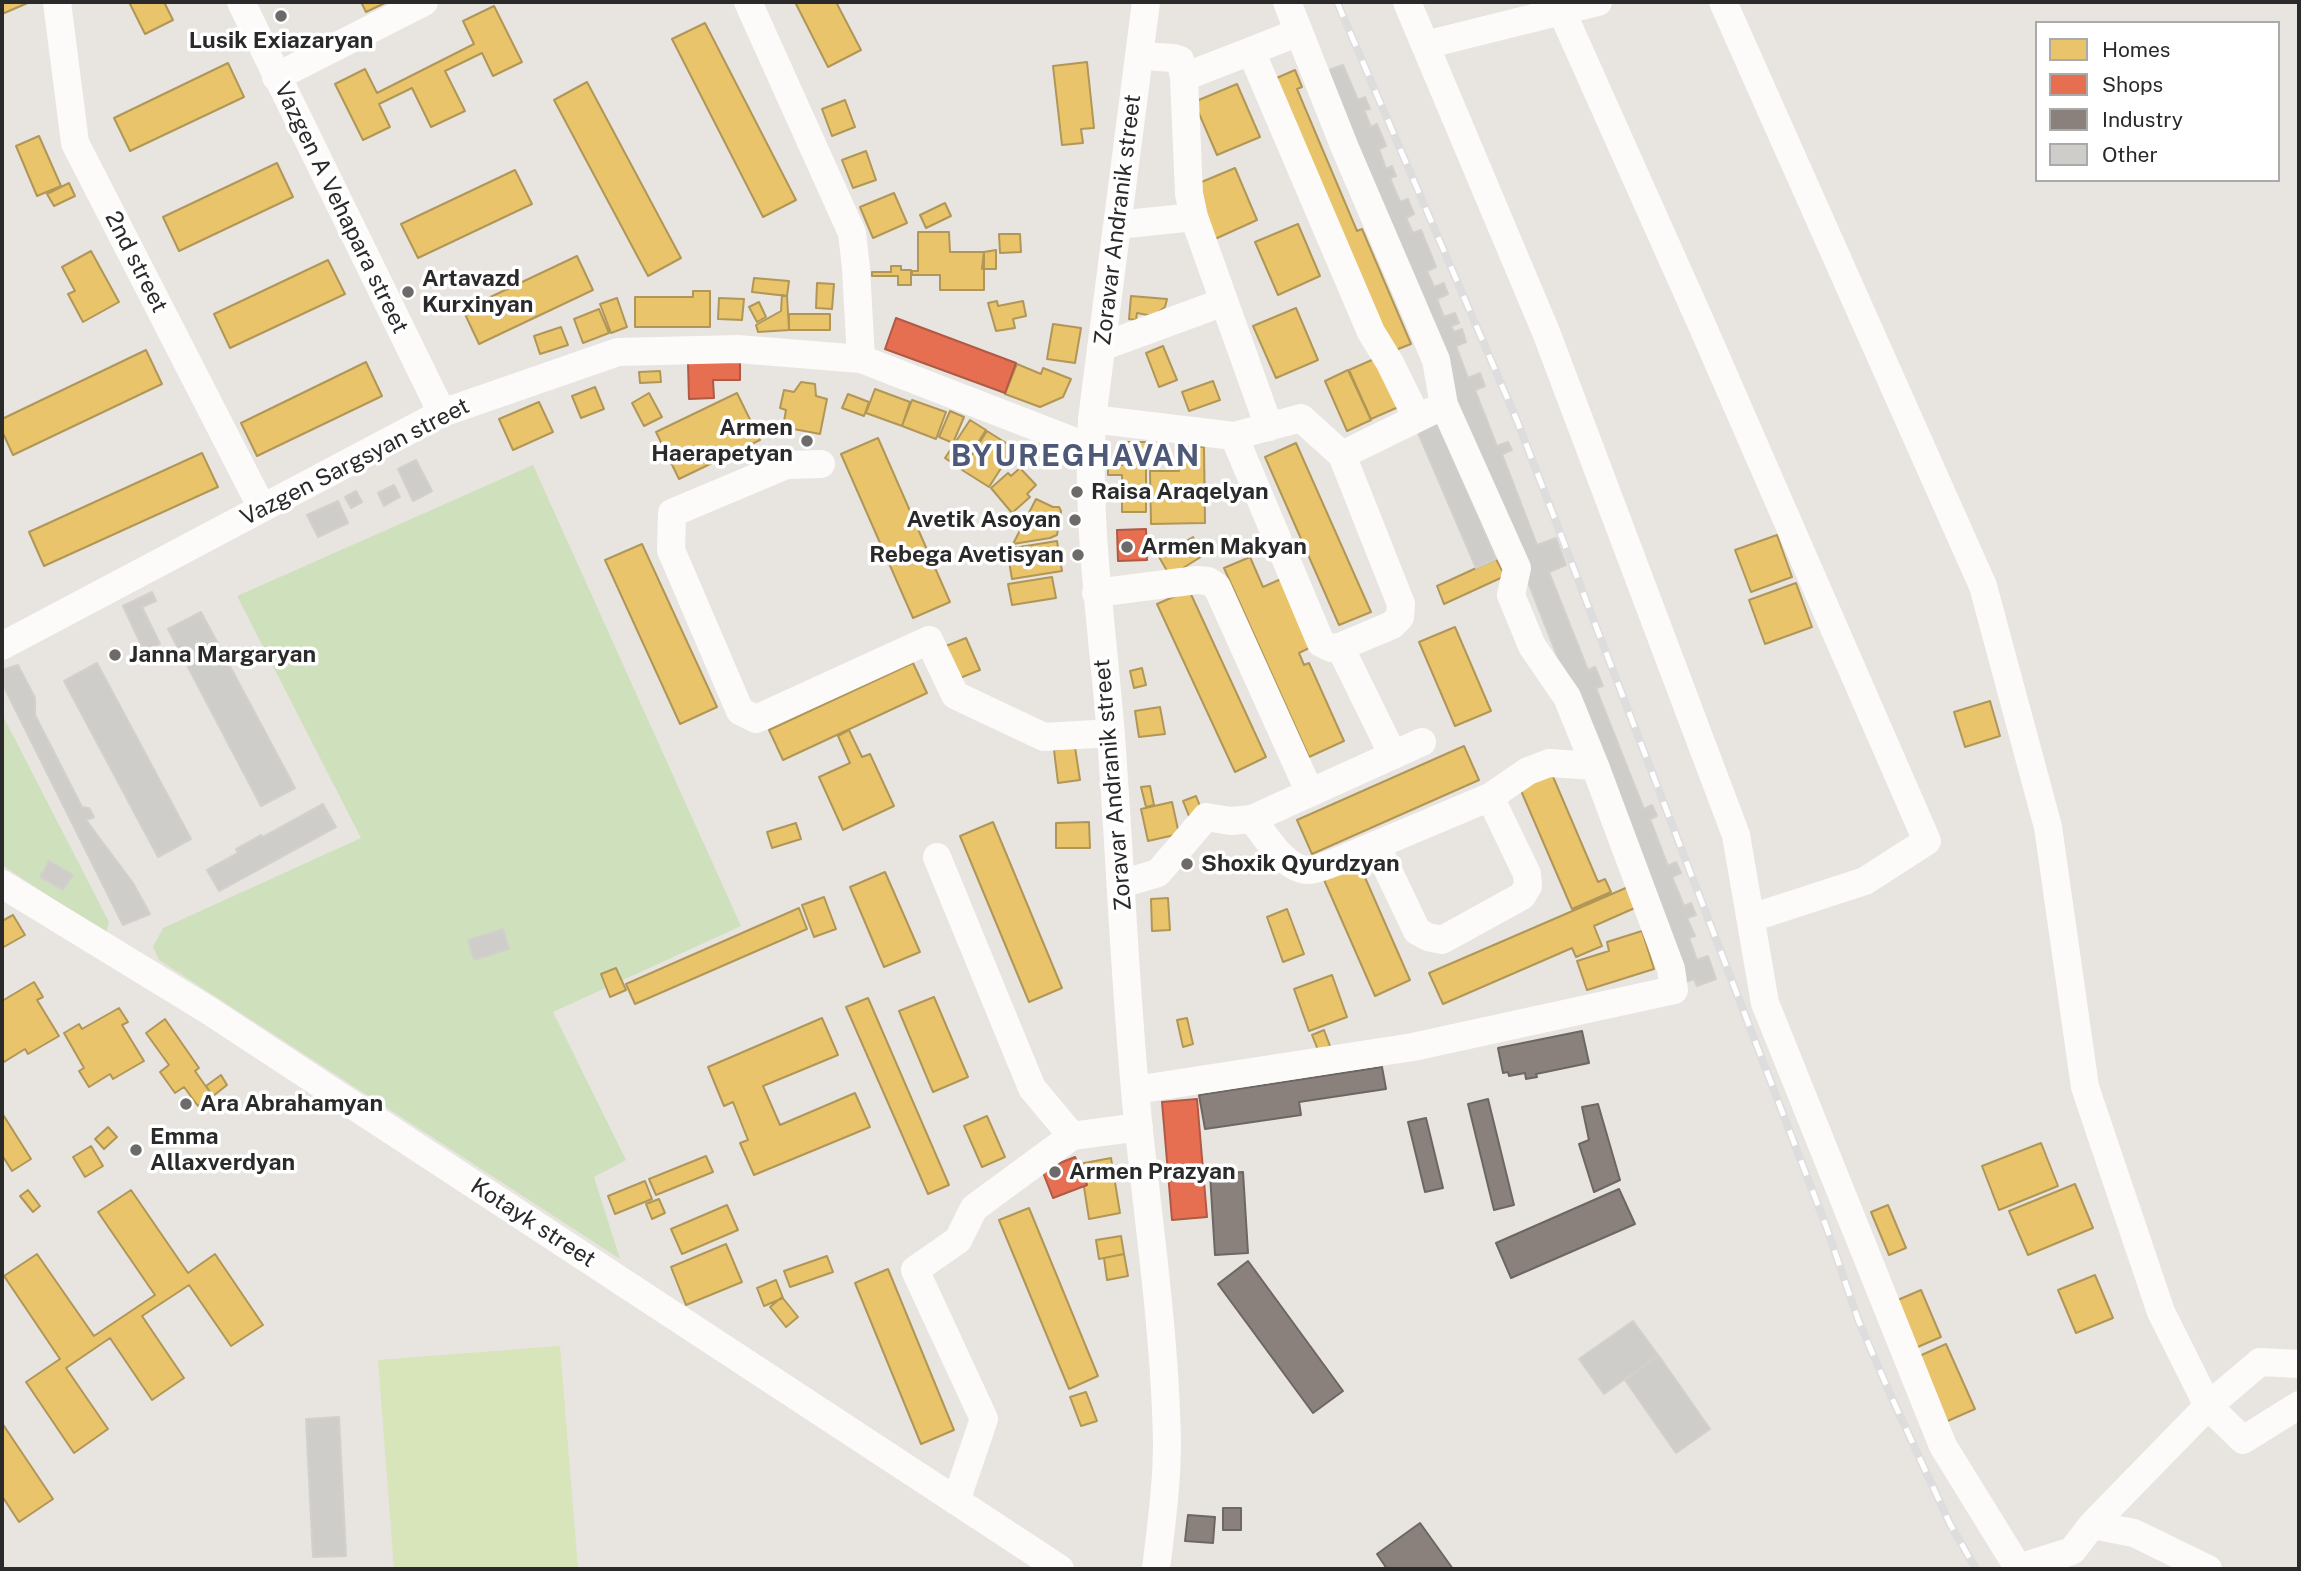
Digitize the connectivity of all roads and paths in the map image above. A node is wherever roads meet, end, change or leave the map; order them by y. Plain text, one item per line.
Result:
1 (57, 2) edge
2 (241, 2) edge
3 (424, 2) edge
4 (748, 2) edge
5 (1146, 2) edge
6 (1287, 2) edge
7 (1407, 2) edge
8 (1598, 2) edge
9 (1723, 2) edge
10 (1562, 12) junction
11 (1299, 32) junction
12 (1425, 45) junction
13 (1251, 51) junction
14 (1139, 56) junction
15 (276, 77) junction
16 (1184, 77) junction
17 (1194, 217) junction
18 (1117, 225) junction
19 (1224, 302) junction
20 (1101, 347) junction
21 (861, 359) junction
22 (1444, 405) junction
23 (442, 413) junction
24 (1417, 418) junction
25 (1092, 419) junction
26 (1269, 427) junction
27 (1234, 436) junction
28 (1090, 448) junction
29 (1342, 455) junction
30 (821, 464) dead end
31 (262, 508) junction
32 (1096, 593) junction
33 (2, 646) edge
34 (1340, 647) junction
35 (1111, 733) junction
36 (1422, 742) dead end
37 (1393, 755) junction
38 (1595, 766) junction
39 (1310, 793) junction
40 (1490, 797) junction
41 (1252, 819) junction
42 (1376, 845) junction
43 (937, 857) dead end
44 (2, 884) edge
45 (1121, 884) junction
46 (1751, 918) junction
47 (1135, 1090) junction
48 (1139, 1127) junction
49 (1072, 1136) junction
50 (2299, 1364) edge
51 (2299, 1405) edge
52 (2208, 1406) junction
53 (956, 1501) junction
54 (2092, 1525) junction
55 (2018, 1568) edge
56 (1060, 1569) edge
57 (1156, 1569) edge
58 (2207, 1569) edge

1 - 31 street, 2nd street
2 - 15 street, Vazgen A Vehapara street
3 - 15 street
4 - 21 street
5 - 14 street, Zoravar Andranik street
6 - 11 street
7 - 12 street
8 - 10 street
9 - 52 street
10 - 12 street
10 - 46 street
11 - 13 street
11 - 22 street
12 - 46 street
13 - 16 street
13 - 24 street
14 - 16 street
14 - 18 street, Zoravar Andranik street
15 - 23 street, Vazgen A Vehapara street
16 - 17 street
17 - 18 street
17 - 19 street
18 - 20 street, Zoravar Andranik street
19 - 20 street
19 - 26 street
20 - 25 street, Zoravar Andranik street
21 - 23 street, Vazgen Sargsyan street
21 - 28 street, Vazgen Sargsyan street
22 - 24 street
22 - 38 street
23 - 31 street, Vazgen Sargsyan street
24 - 29 street
25 - 27 street
25 - 28 street, Zoravar Andranik street
26 - 27 street
26 - 29 street
27 - 34 street
28 - 32 street, Zoravar Andranik street
29 - 34 street
30 - 35 street
31 - 33 street, Vazgen Sargsyan street
32 - 35 street, Zoravar Andranik street
32 - 39 street
34 - 37 street
35 - 45 street, Zoravar Andranik street
36 - 37 street
37 - 39 street
38 - 40 street
38 - 47 street
39 - 41 street
40 - 42 street
40 - 42 street
41 - 42 street
41 - 45 street
43 - 49 street
44 - 53 street, Kotayk street
45 - 47 street, Zoravar Andranik street
46 - 55 street
47 - 48 street, Zoravar Andranik street
48 - 49 street
48 - 57 street, Zoravar Andranik street
49 - 53 street
50 - 52 street
51 - 52 street
52 - 54 street
53 - 56 street, Kotayk street
54 - 55 street
54 - 58 street

